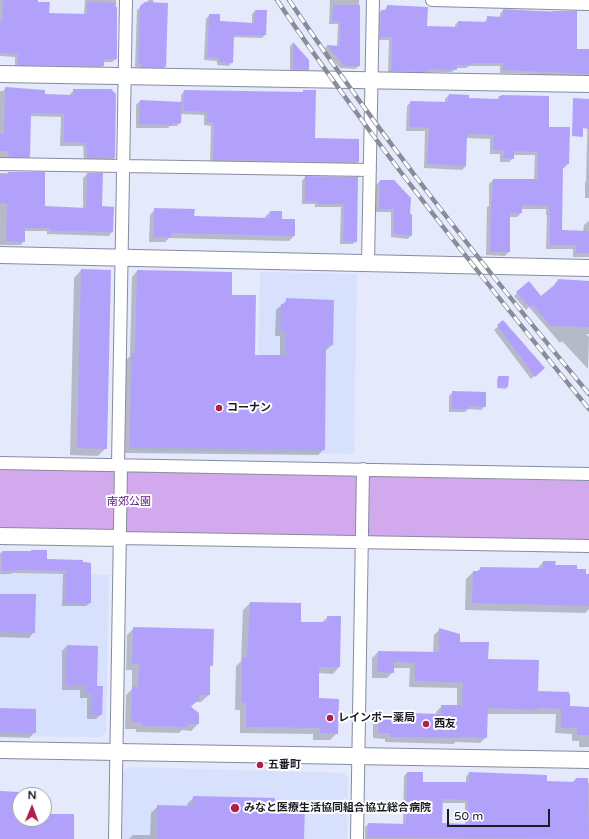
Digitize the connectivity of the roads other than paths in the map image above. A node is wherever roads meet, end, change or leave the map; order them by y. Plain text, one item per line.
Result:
1 (126, 0) edge
2 (373, 0) edge
3 (432, 0) edge
4 (589, 4) edge
5 (0, 74) edge
6 (125, 77) junction
7 (371, 81) junction
8 (589, 84) edge
9 (0, 164) edge
10 (123, 167) junction
11 (370, 170) junction
12 (0, 255) edge
13 (121, 258) junction
14 (368, 263) junction
15 (589, 268) edge
16 (0, 463) edge
17 (119, 465) junction
18 (364, 469) junction
19 (589, 474) edge
20 (0, 536) edge
21 (120, 538) junction
22 (362, 542) junction
23 (589, 546) edge
24 (0, 750) edge
25 (116, 751) junction
26 (358, 756) junction
27 (589, 760) edge
28 (114, 839) edge
29 (357, 839) edge

1 - 6 street
2 - 7 street
3 - 4 street
5 - 6 street
6 - 7 street
6 - 10 street
7 - 8 street
7 - 11 street
9 - 10 street
10 - 11 street
10 - 13 street
11 - 14 street
12 - 13 street
13 - 14 street
13 - 17 street
14 - 15 street
16 - 17 street
17 - 18 street
17 - 21 street
18 - 19 street
18 - 22 street
20 - 21 street
21 - 22 street
21 - 25 street
22 - 23 street
22 - 26 street
24 - 25 street
25 - 26 street
25 - 28 street
26 - 27 street
26 - 29 street

